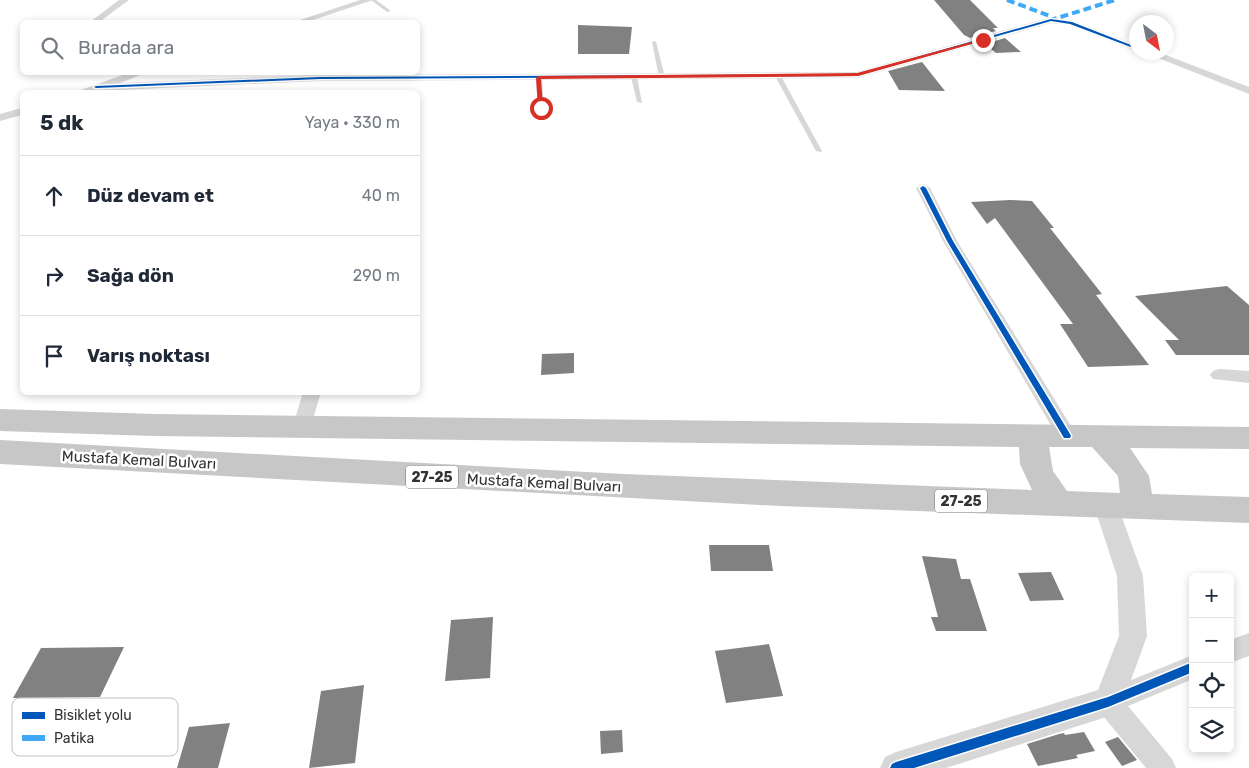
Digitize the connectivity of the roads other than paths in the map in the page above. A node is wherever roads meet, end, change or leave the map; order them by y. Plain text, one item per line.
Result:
1 (125, 0) edge
2 (368, 0) edge
3 (373, 0) edge
4 (389, 11) dead end
5 (97, 20) edge
6 (305, 20) edge
7 (654, 42) dead end
8 (1129, 45) edge
9 (1169, 60) edge
10 (134, 75) edge
11 (778, 76) junction
12 (634, 77) junction
13 (662, 77) junction
14 (539, 78) junction
15 (96, 87) junction
16 (86, 90) edge
17 (1249, 91) edge
18 (640, 102) dead end
19 (541, 108) dead end
20 (20, 112) edge
21 (0, 118) edge
22 (819, 151) dead end
23 (923, 188) dead end
24 (1219, 375) dead end
25 (1249, 377) edge
26 (311, 395) edge
27 (0, 420) edge
28 (302, 426) junction
29 (1036, 434) junction
30 (1067, 436) junction
31 (1100, 437) junction
32 (1249, 438) edge
33 (0, 452) edge
34 (1058, 504) junction
35 (1120, 507) junction
36 (1249, 510) edge
37 (1249, 644) edge
38 (1234, 650) edge
39 (1189, 669) edge
40 (1108, 702) junction
41 (896, 768) edge
42 (1163, 768) edge

1 - 5 street
2 - 6 street
3 - 4 lane
7 - 13 lane
8 - 11 street
9 - 17 street
10 - 15 street
11 - 13 street
11 - 22 lane
12 - 13 street
12 - 14 street
12 - 18 lane
14 - 15 street
14 - 19 lane
15 - 16 street
20 - 21 street
23 - 30 street
24 - 25 street
26 - 28 street
27 - 28 highway
28 - 29 highway
29 - 30 highway
29 - 34 highway
30 - 31 highway
31 - 32 highway
31 - 35 highway
33 - 34 highway, Mustafa Kemal Bulvarı / 27-25
34 - 35 highway, Mustafa Kemal Bulvarı / 27-25
35 - 36 highway, Mustafa Kemal Bulvarı / 27-25
35 - 40 street
37 - 38 street
39 - 40 street
40 - 41 street
40 - 42 street

